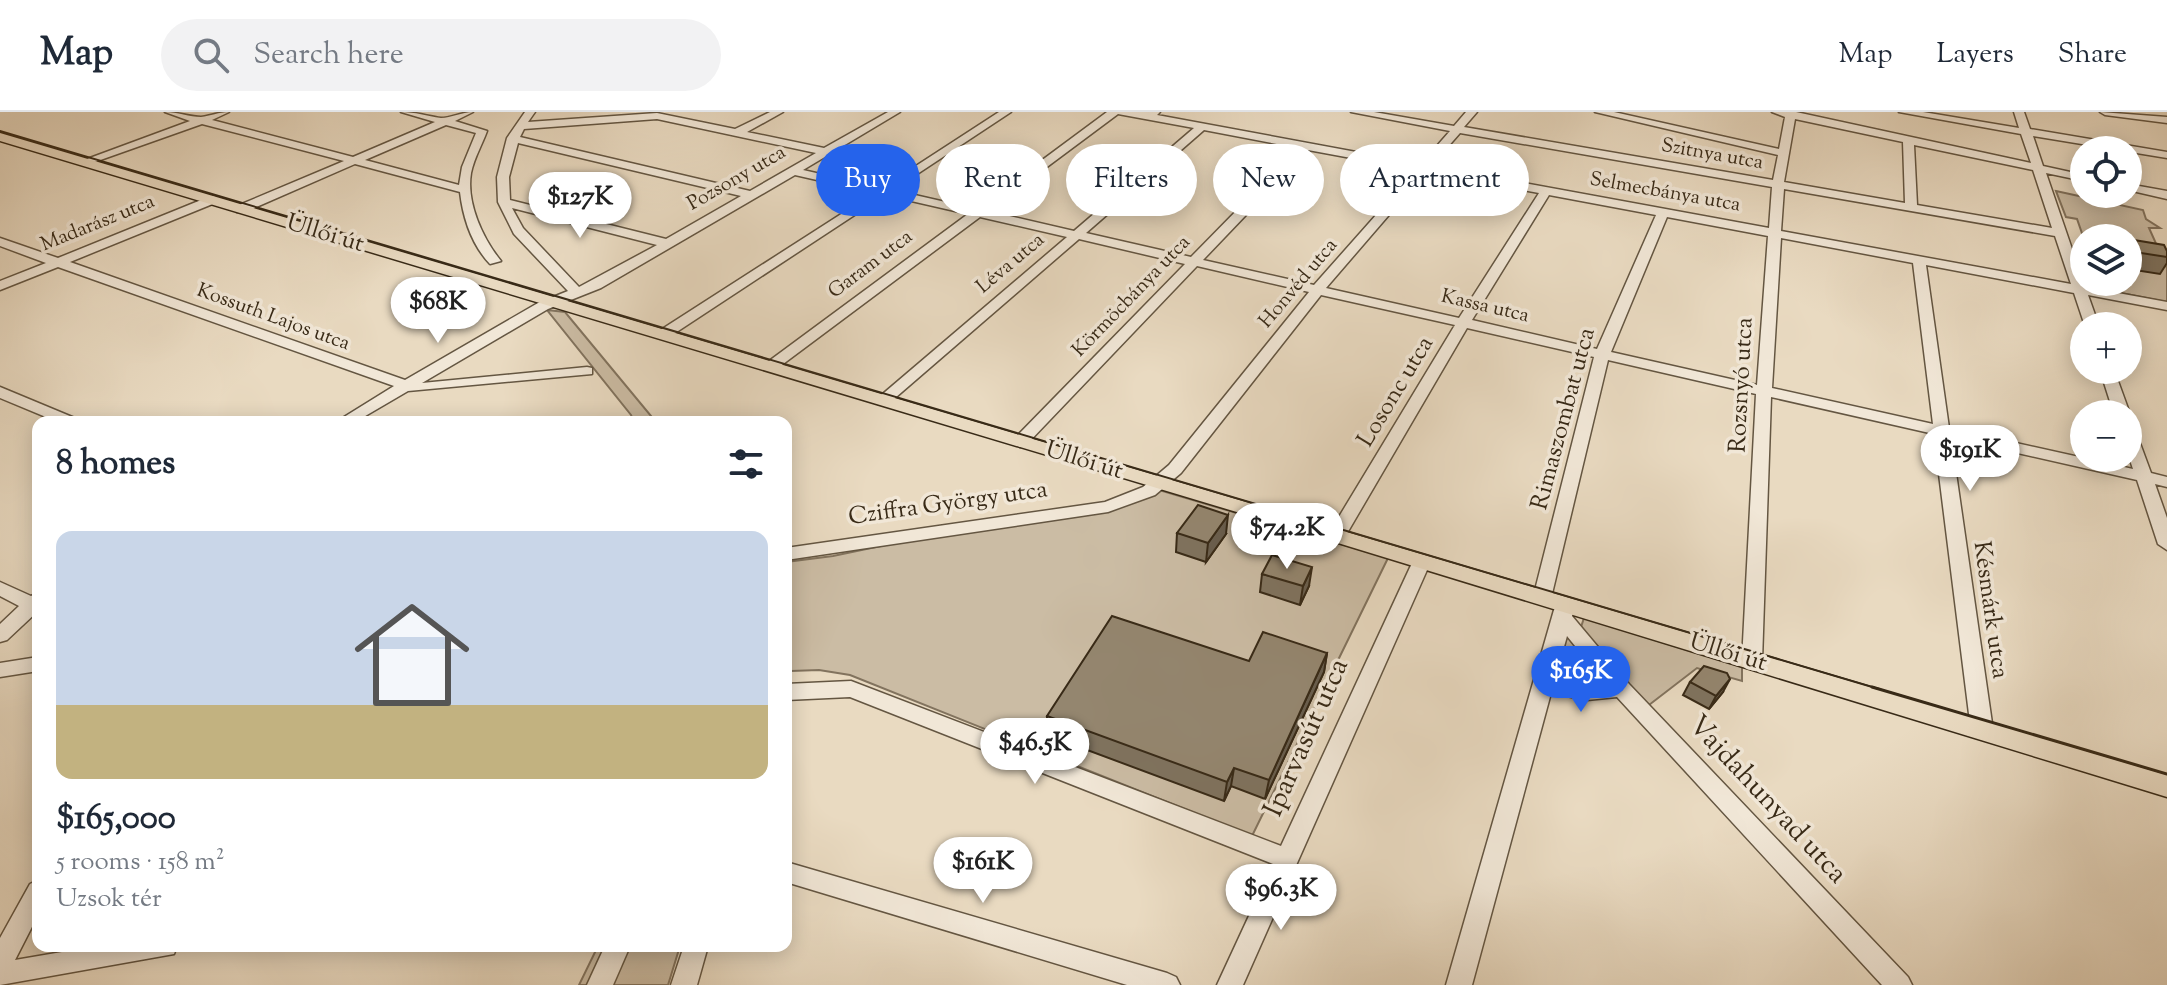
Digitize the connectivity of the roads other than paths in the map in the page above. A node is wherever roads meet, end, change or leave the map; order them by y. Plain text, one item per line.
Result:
1 (170, 112) edge
2 (224, 112) edge
3 (406, 112) edge
4 (468, 112) edge
5 (530, 112) edge
6 (778, 112) edge
7 (895, 112) edge
8 (1006, 112) edge
9 (1114, 112) edge
10 (1122, 112) edge
11 (1472, 112) edge
12 (1600, 112) edge
13 (1777, 112) edge
14 (1904, 112) edge
15 (2019, 112) edge
16 (2105, 112) edge
17 (1363, 113) edge
18 (661, 114) edge
19 (1152, 114) edge
20 (1791, 114) edge
21 (202, 120) junction
22 (2167, 120) edge
23 (446, 122) junction
24 (519, 126) junction
25 (1202, 127) junction
26 (1457, 129) junction
27 (736, 133) junction
28 (2026, 134) junction
29 (0, 137) edge
30 (512, 138) junction
31 (1908, 141) junction
32 (840, 144) edge
33 (1295, 144) edge
34 (1444, 144) edge
35 (816, 150) edge
36 (1784, 153) junction
37 (2167, 155) edge
38 (816, 158) edge
39 (1050, 158) edge
40 (352, 161) junction
41 (85, 162) junction
42 (920, 167) edge
43 (2039, 168) junction
44 (793, 171) junction
45 (2070, 175) edge
46 (816, 176) edge
47 (1778, 184) junction
48 (1529, 188) edge
49 (466, 190) junction
50 (2142, 190) edge
51 (1546, 191) junction
52 (752, 195) junction
53 (2167, 195) edge
54 (211, 200) junction
55 (504, 202) junction
56 (1911, 208) junction
57 (241, 209) junction
58 (1663, 213) junction
59 (844, 216) edge
60 (969, 216) edge
61 (998, 216) edge
62 (1238, 216) edge
63 (1381, 216) edge
64 (1775, 233) junction
65 (2061, 233) junction
66 (1078, 234) junction
67 (0, 242) edge
68 (665, 243) junction
69 (1919, 260) junction
70 (495, 261) dead end
71 (1195, 261) junction
72 (59, 262) junction
73 (2070, 262) edge
74 (0, 286) edge
75 (1319, 288) junction
76 (2070, 288) edge
77 (577, 292) junction
78 (2112, 296) edge
79 (556, 301) junction
80 (2167, 306) edge
81 (1463, 323) junction
82 (664, 334) junction
83 (1602, 355) junction
84 (770, 367) junction
85 (587, 371) dead end
86 (405, 386) junction
87 (1764, 391) junction
88 (0, 392) edge
89 (883, 401) junction
90 (57, 416) edge
91 (354, 416) edge
92 (1941, 431) junction
93 (1020, 442) junction
94 (2142, 471) edge
95 (2144, 477) junction
96 (2167, 482) edge
97 (1160, 484) junction
98 (1337, 535) junction
99 (2167, 544) edge
100 (792, 553) edge
101 (1422, 561) junction
102 (0, 588) edge
103 (32, 601) edge
104 (32, 605) edge
105 (1557, 606) junction
106 (0, 635) edge
107 (1752, 661) junction
108 (32, 665) edge
109 (0, 670) edge
110 (1541, 684) junction
111 (1622, 689) junction
112 (792, 692) edge
113 (1982, 730) junction
114 (2167, 786) edge
115 (1287, 859) junction
116 (792, 874) edge
117 (32, 902) edge
118 (130, 952) edge
119 (615, 952) edge
120 (694, 952) edge
121 (0, 963) edge
122 (0, 974) edge
123 (600, 985) edge
124 (684, 985) edge
125 (1167, 985) edge
126 (1230, 985) edge
127 (1459, 985) edge
128 (1899, 985) edge

1 - 21 street
2 - 21 street
3 - 23 street
4 - 23 street
5 - 24 street
6 - 27 street
7 - 32 street, Pozsony utca
8 - 42 street
9 - 39 street, Garam utca
10 - 19 street, Selmecbánya utca
11 - 26 street, Honvéd utca
12 - 36 street
13 - 20 street
14 - 28 street
15 - 28 street
16 - 22 street
17 - 26 street, Szitnya utca
18 - 24 street
18 - 27 street
19 - 25 street, Selmecbánya utca
20 - 31 street
20 - 36 street, Rozsnyó utca
21 - 40 street
21 - 41 street
23 - 40 street
23 - 49 street
24 - 30 street
25 - 33 street, Selmecbánya utca
25 - 66 street, Léva utca
26 - 34 street, Honvéd utca
26 - 47 street, Szitnya utca
27 - 35 street
28 - 37 street
28 - 43 street
29 - 41 main road, Üllői út
30 - 52 street
30 - 55 street
31 - 43 street
31 - 56 street
36 - 47 street, Rozsnyó utca
38 - 44 street, Pozsony utca
40 - 49 street
40 - 57 street
41 - 54 main road, Üllői út
43 - 45 street
43 - 65 street
44 - 46 street, Kassa utca
44 - 52 street, Pozsony utca
47 - 56 street, Szitnya utca
47 - 64 street, Rozsnyó utca
48 - 51 street, Selmecbánya utca
49 - 70 street
50 - 53 street
51 - 58 street, Selmecbánya utca
51 - 81 street, Losonc utca
52 - 68 street, Pozsony utca
54 - 57 main road, Üllői út
54 - 72 street, Madarász utca
55 - 68 street
55 - 77 street
56 - 65 street, Szitnya utca
57 - 79 main road, Üllői út
58 - 64 street, Selmecbánya utca
58 - 83 street, Rimaszombat utca
59 - 82 street
60 - 84 street, Garam utca
61 - 66 street, Kassa utca
62 - 71 street, Körmöcbánya utca
63 - 75 street, Honvéd utca
64 - 69 street, Selmecbánya utca
64 - 87 street, Rozsnyó utca
65 - 73 street
66 - 71 street, Kassa utca
66 - 89 street, Léva utca
67 - 72 street, Kossuth Lajos utca
68 - 77 street, Pozsony utca
69 - 76 street, Selmecbánya utca
69 - 92 street, Késmárk utca
71 - 75 street, Kassa utca
71 - 93 street, Körmöcbánya utca
72 - 74 street, Madarász utca
72 - 86 street, Kossuth Lajos utca
75 - 81 street, Kassa utca
75 - 97 street, Honvéd utca
77 - 79 street, Pozsony utca
78 - 80 street, Selmecbánya utca
79 - 82 main road, Üllői út
79 - 86 street, Pozsony utca
81 - 83 street, Kassa utca
81 - 98 street, Losonc utca
82 - 84 main road, Üllői út
83 - 87 street, Kassa utca
83 - 105 street, Rimaszombat utca
84 - 89 main road, Üllői út
85 - 86 street, Kossuth Lajos utca
86 - 91 street, Pozsony utca
87 - 92 street, Kassa utca
87 - 107 street, Rozsnyó utca
88 - 90 street
89 - 93 main road, Üllői út
92 - 95 street, Kassa utca
92 - 113 street, Késmárk utca
93 - 97 main road, Üllői út
94 - 95 street
95 - 96 street, Kassa utca
95 - 99 street
97 - 98 main road, Üllői út
97 - 100 street, Cziffra György utca
98 - 101 main road, Üllői út
101 - 105 main road, Üllői út
101 - 115 street, Iparvasút utca
102 - 103 street
104 - 106 street
105 - 107 main road, Üllői út
105 - 110 street, Rimaszombat utca
105 - 111 street, Vajdahunyad utca
107 - 113 main road, Üllői út
108 - 109 street
110 - 111 street
110 - 127 street, Rimaszombat utca
111 - 128 street, Vajdahunyad utca
112 - 115 street
113 - 114 main road, Üllői út
115 - 126 street, Iparvasút utca
116 - 125 street
117 - 121 street
118 - 122 street
119 - 123 street
120 - 124 street

